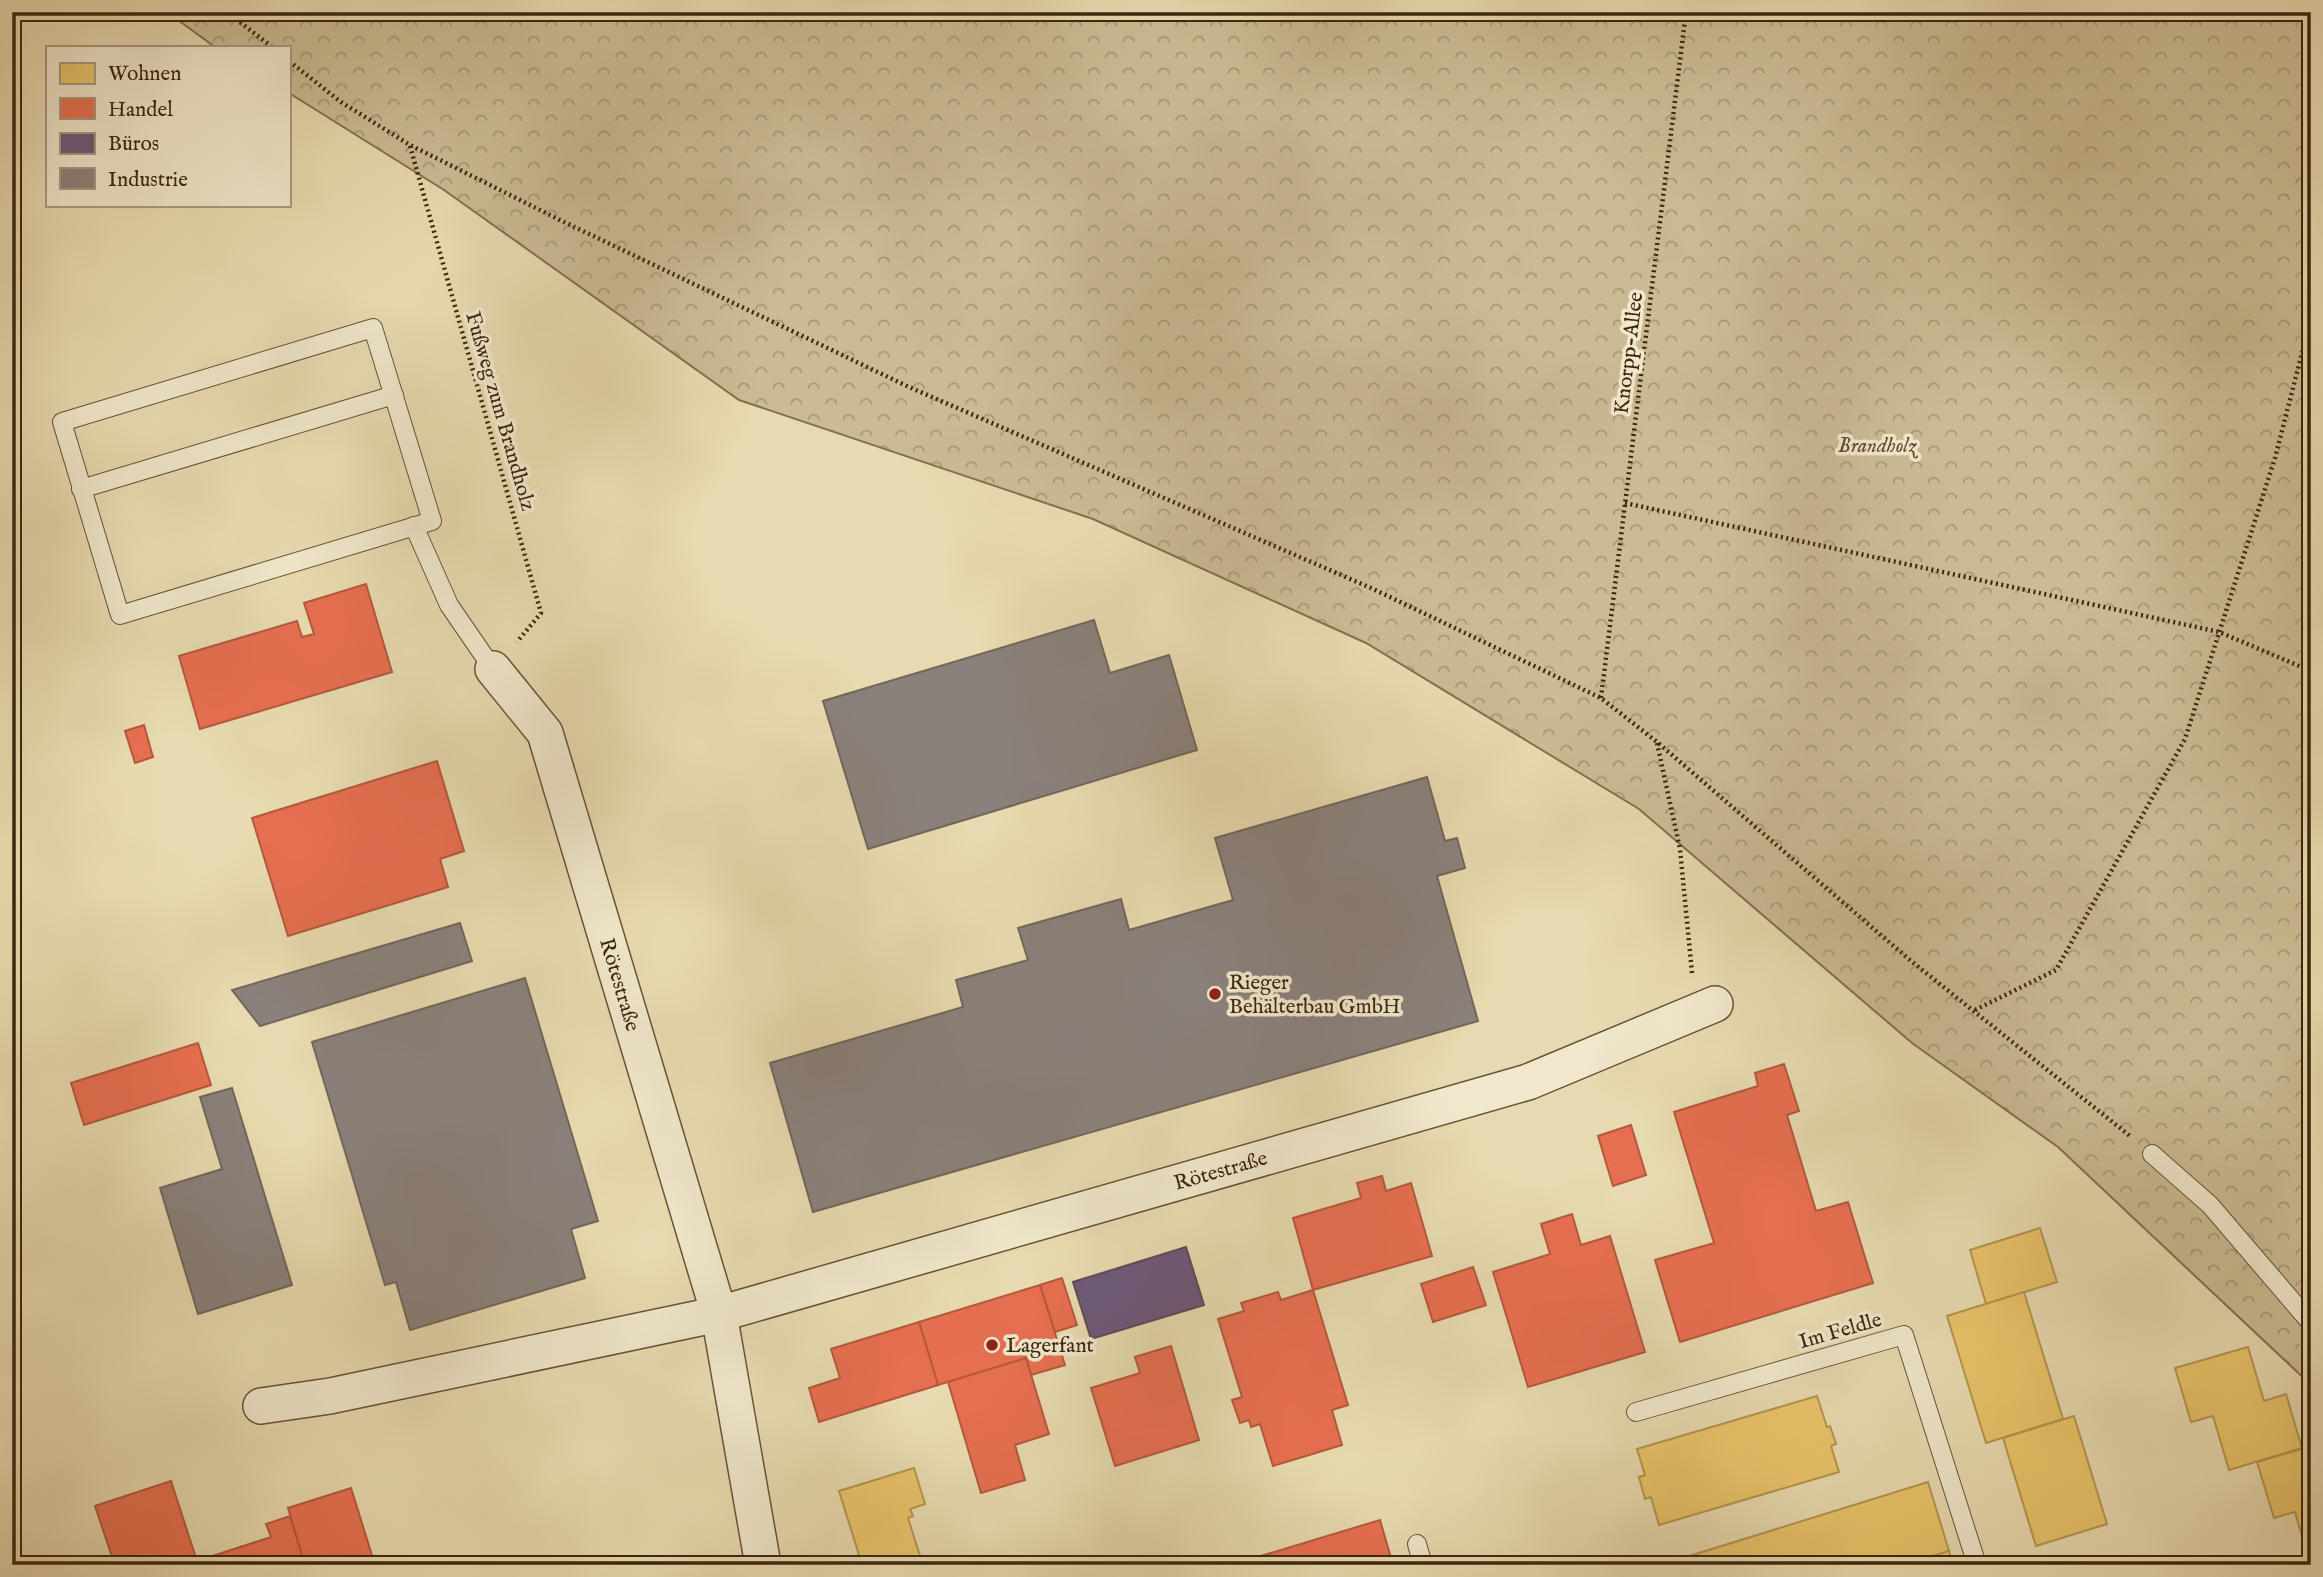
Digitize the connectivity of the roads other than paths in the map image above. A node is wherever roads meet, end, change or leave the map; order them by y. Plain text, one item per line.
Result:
1 (394, 394) junction
2 (81, 489) junction
3 (414, 526) junction
4 (492, 669) joint
5 (1705, 1008) road end
6 (2152, 1154) road end
7 (719, 1314) junction
8 (2311, 1323) edge
9 (261, 1406) dead end
10 (1636, 1412) dead end
11 (1417, 1544) dead end
12 (763, 1565) edge
13 (1423, 1565) edge
14 (1978, 1565) edge

1 - 2 lane
1 - 2 lane
1 - 3 lane
2 - 3 lane
3 - 4 lane
4 - 7 street, Rötestraße
5 - 7 street, Rötestraße
6 - 8 lane
7 - 9 street, Rötestraße
7 - 12 street, Rötestraße
10 - 14 lane, Im Feldle
11 - 13 lane

